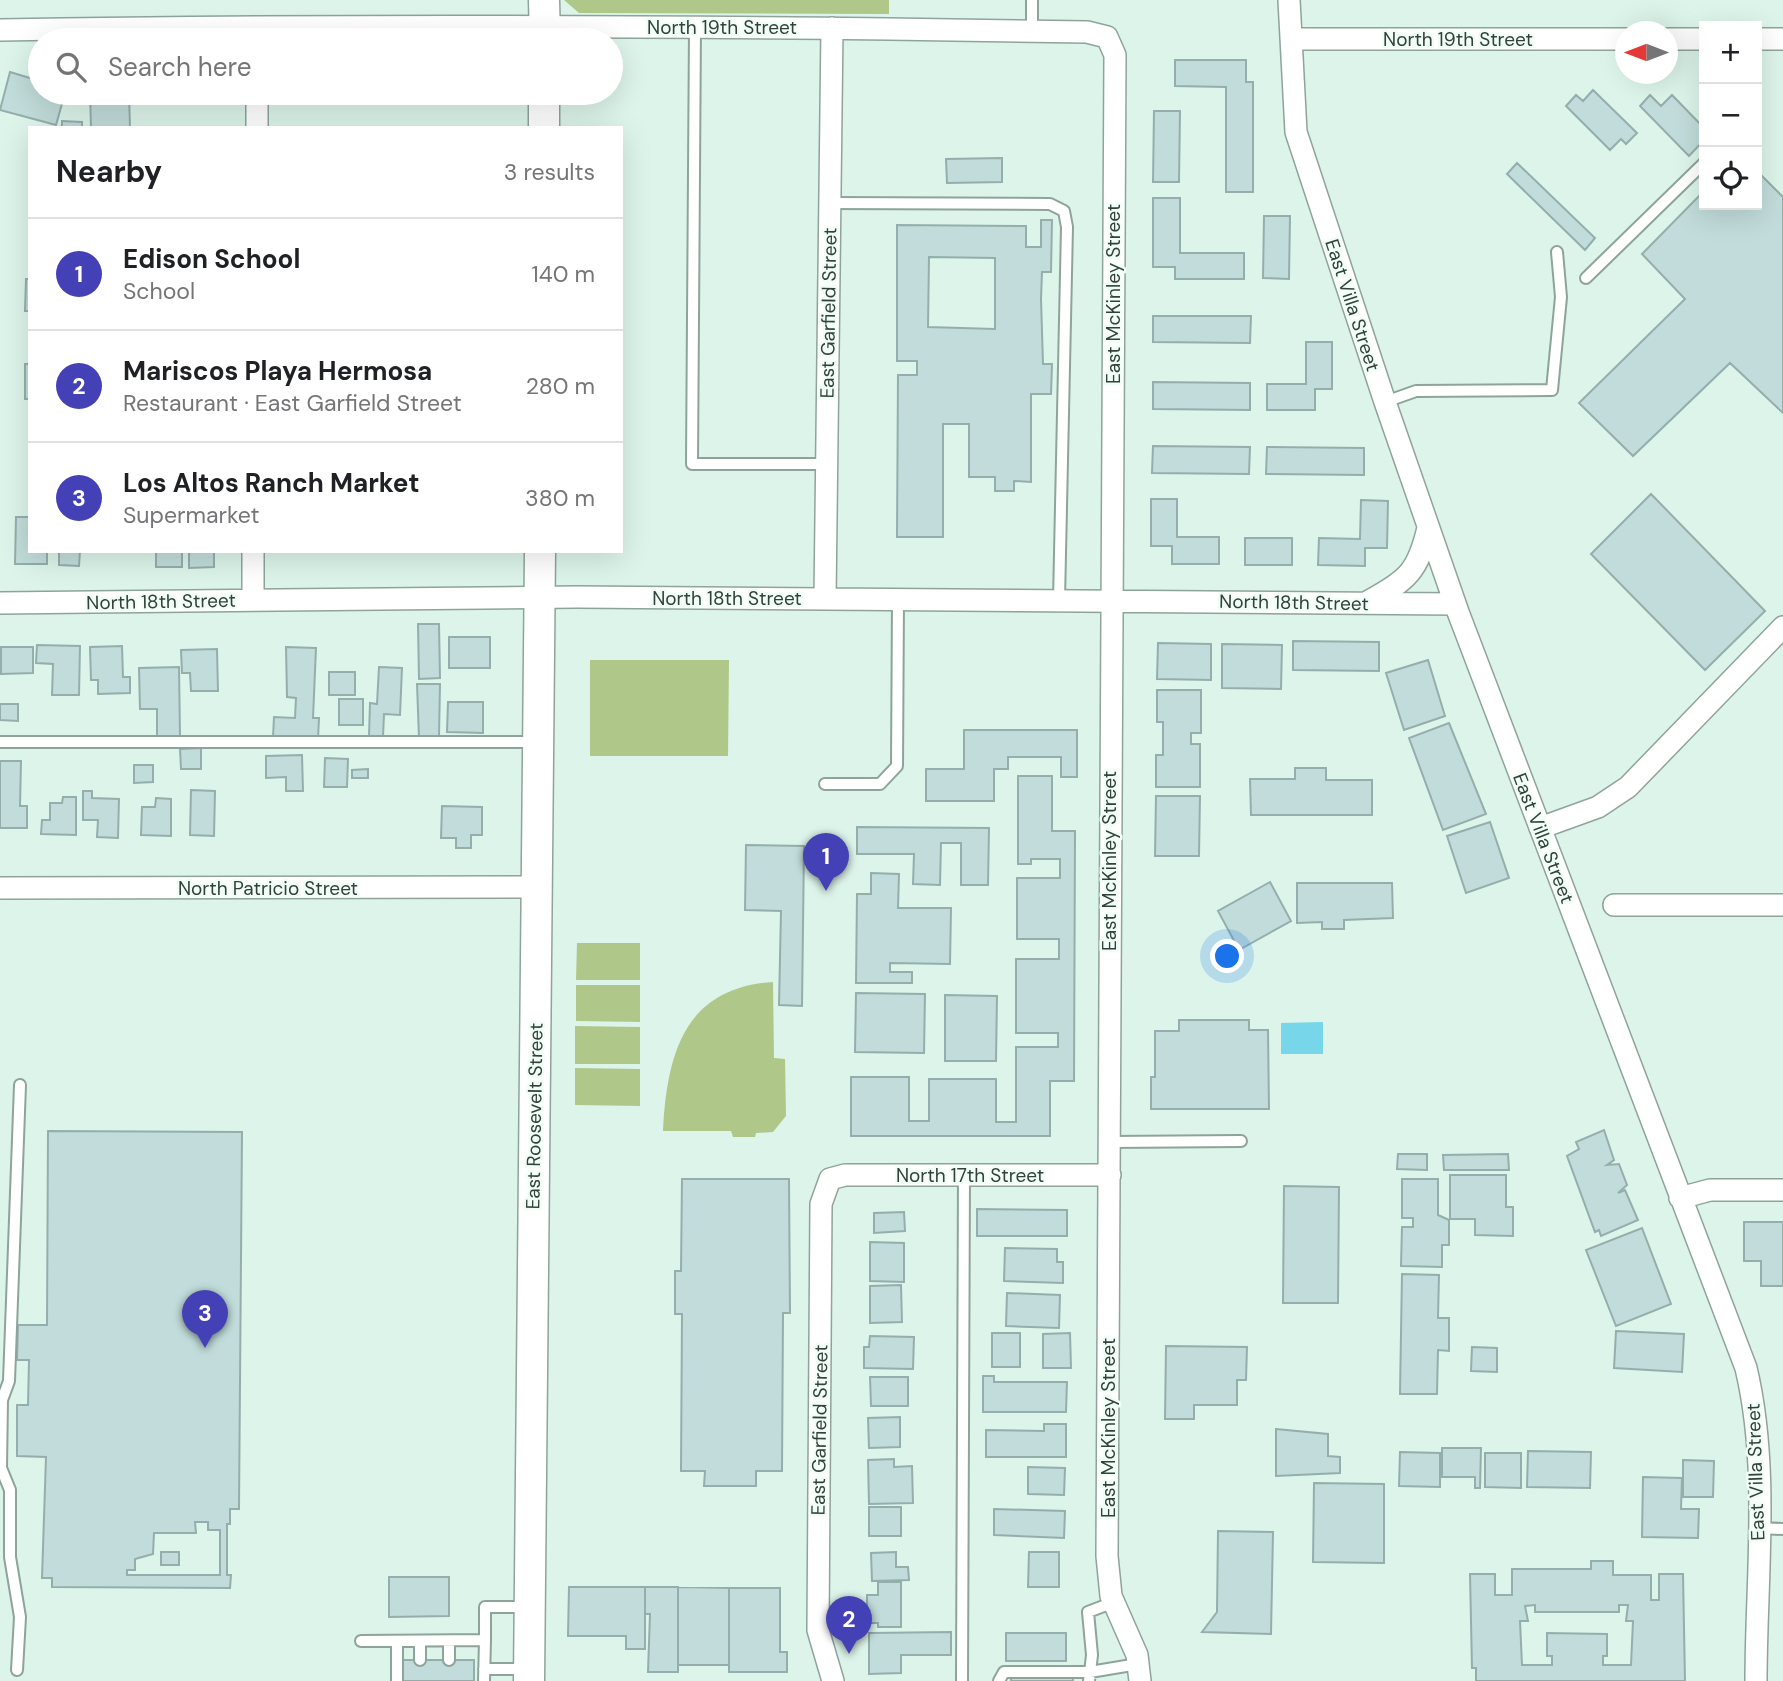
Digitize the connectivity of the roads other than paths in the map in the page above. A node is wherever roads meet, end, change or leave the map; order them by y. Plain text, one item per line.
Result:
1 (1032, 0) edge
2 (1289, 0) edge
3 (545, 22) edge
4 (695, 27) junction
5 (832, 27) junction
6 (388, 28) edge
7 (0, 30) edge
8 (28, 30) edge
9 (1032, 31) junction
10 (1107, 37) joint
11 (1291, 39) junction
12 (1615, 39) edge
13 (1678, 39) edge
14 (1699, 39) edge
15 (1762, 40) edge
16 (1783, 40) edge
17 (257, 105) edge
18 (544, 105) edge
19 (257, 126) edge
20 (544, 126) edge
21 (1699, 168) edge
22 (830, 203) junction
23 (1557, 252) dead end
24 (1586, 278) dead end
25 (1385, 402) junction
26 (826, 464) junction
27 (1428, 528) junction
28 (253, 553) edge
29 (540, 553) edge
30 (540, 597) junction
31 (825, 599) junction
32 (898, 599) junction
33 (253, 600) junction
34 (1059, 600) junction
35 (1111, 600) junction
36 (1367, 602) junction
37 (0, 603) edge
38 (1455, 604) junction
39 (1783, 628) edge
40 (0, 742) edge
41 (537, 742) junction
42 (825, 784) dead end
43 (1540, 828) junction
44 (536, 887) junction
45 (0, 888) edge
46 (1614, 905) dead end
47 (1783, 905) edge
48 (20, 1084) dead end
49 (1241, 1141) dead end
50 (1110, 1142) junction
51 (964, 1175) junction
52 (1110, 1175) junction
53 (830, 1179) joint
54 (1783, 1189) edge
55 (1680, 1198) junction
56 (1758, 1528) junction
57 (1783, 1529) edge
58 (1114, 1602) junction
59 (529, 1607) junction
60 (485, 1640) junction
61 (361, 1641) dead end
62 (397, 1641) junction
63 (420, 1641) junction
64 (449, 1641) junction
65 (420, 1660) dead end
66 (449, 1660) dead end
67 (17, 1670) dead end
68 (1139, 1672) edge
69 (484, 1675) edge
70 (529, 1675) edge
71 (1089, 1676) edge
72 (397, 1681) edge
73 (833, 1681) edge
74 (962, 1681) edge
75 (999, 1681) edge
76 (1756, 1681) edge

1 - 9 lane
2 - 11 street, East Villa Street
3 - 4 street, North 19th Street
3 - 6 street, North 19th Street
4 - 5 street, North 19th Street
4 - 26 lane
5 - 9 street, North 19th Street
5 - 22 street, East Garfield Street
7 - 8 street, North 19th Street
9 - 10 street, North 19th Street
10 - 35 street, East McKinley Street
11 - 12 street, North 19th Street
11 - 25 street, East Villa Street
13 - 14 street
15 - 16 street
17 - 19 street
18 - 20 street
21 - 24 lane
22 - 26 street, East Garfield Street
22 - 34 lane
23 - 25 lane
25 - 27 street, East Villa Street
26 - 31 street, East Garfield Street
27 - 36 street
27 - 38 street, East Villa Street
28 - 33 street
29 - 30 street, East Roosevelt Street
30 - 31 street, North 18th Street
30 - 33 street, North 18th Street
30 - 41 street, East Roosevelt Street
31 - 32 street, North 18th Street
32 - 34 street, North 18th Street
32 - 42 lane
33 - 37 street, North 18th Street
34 - 35 street, North 18th Street
35 - 36 street, North 18th Street
35 - 50 street, East McKinley Street
36 - 38 street, North 18th Street
38 - 43 street, East Villa Street
39 - 43 street
40 - 41 lane
41 - 44 street, East Roosevelt Street
43 - 55 street, East Villa Street
44 - 45 street, North Patricio Street
44 - 59 street, East Roosevelt Street
46 - 47 street
48 - 67 lane
49 - 50 lane
50 - 52 street, East McKinley Street
51 - 52 street, North 17th Street
51 - 53 street, North 17th Street
51 - 74 lane
52 - 58 street, East McKinley Street
53 - 73 street, East Garfield Street
54 - 55 street
55 - 56 street, East Villa Street
56 - 57 lane
56 - 76 street, East Villa Street
58 - 68 street, East McKinley Street
58 - 71 lane
59 - 60 lane
59 - 70 street, East Roosevelt Street
60 - 64 lane
60 - 69 lane
61 - 62 lane
62 - 63 lane
62 - 72 lane
63 - 64 lane
63 - 65 lane
64 - 66 lane
68 - 71 lane
69 - 70 lane
71 - 75 lane

